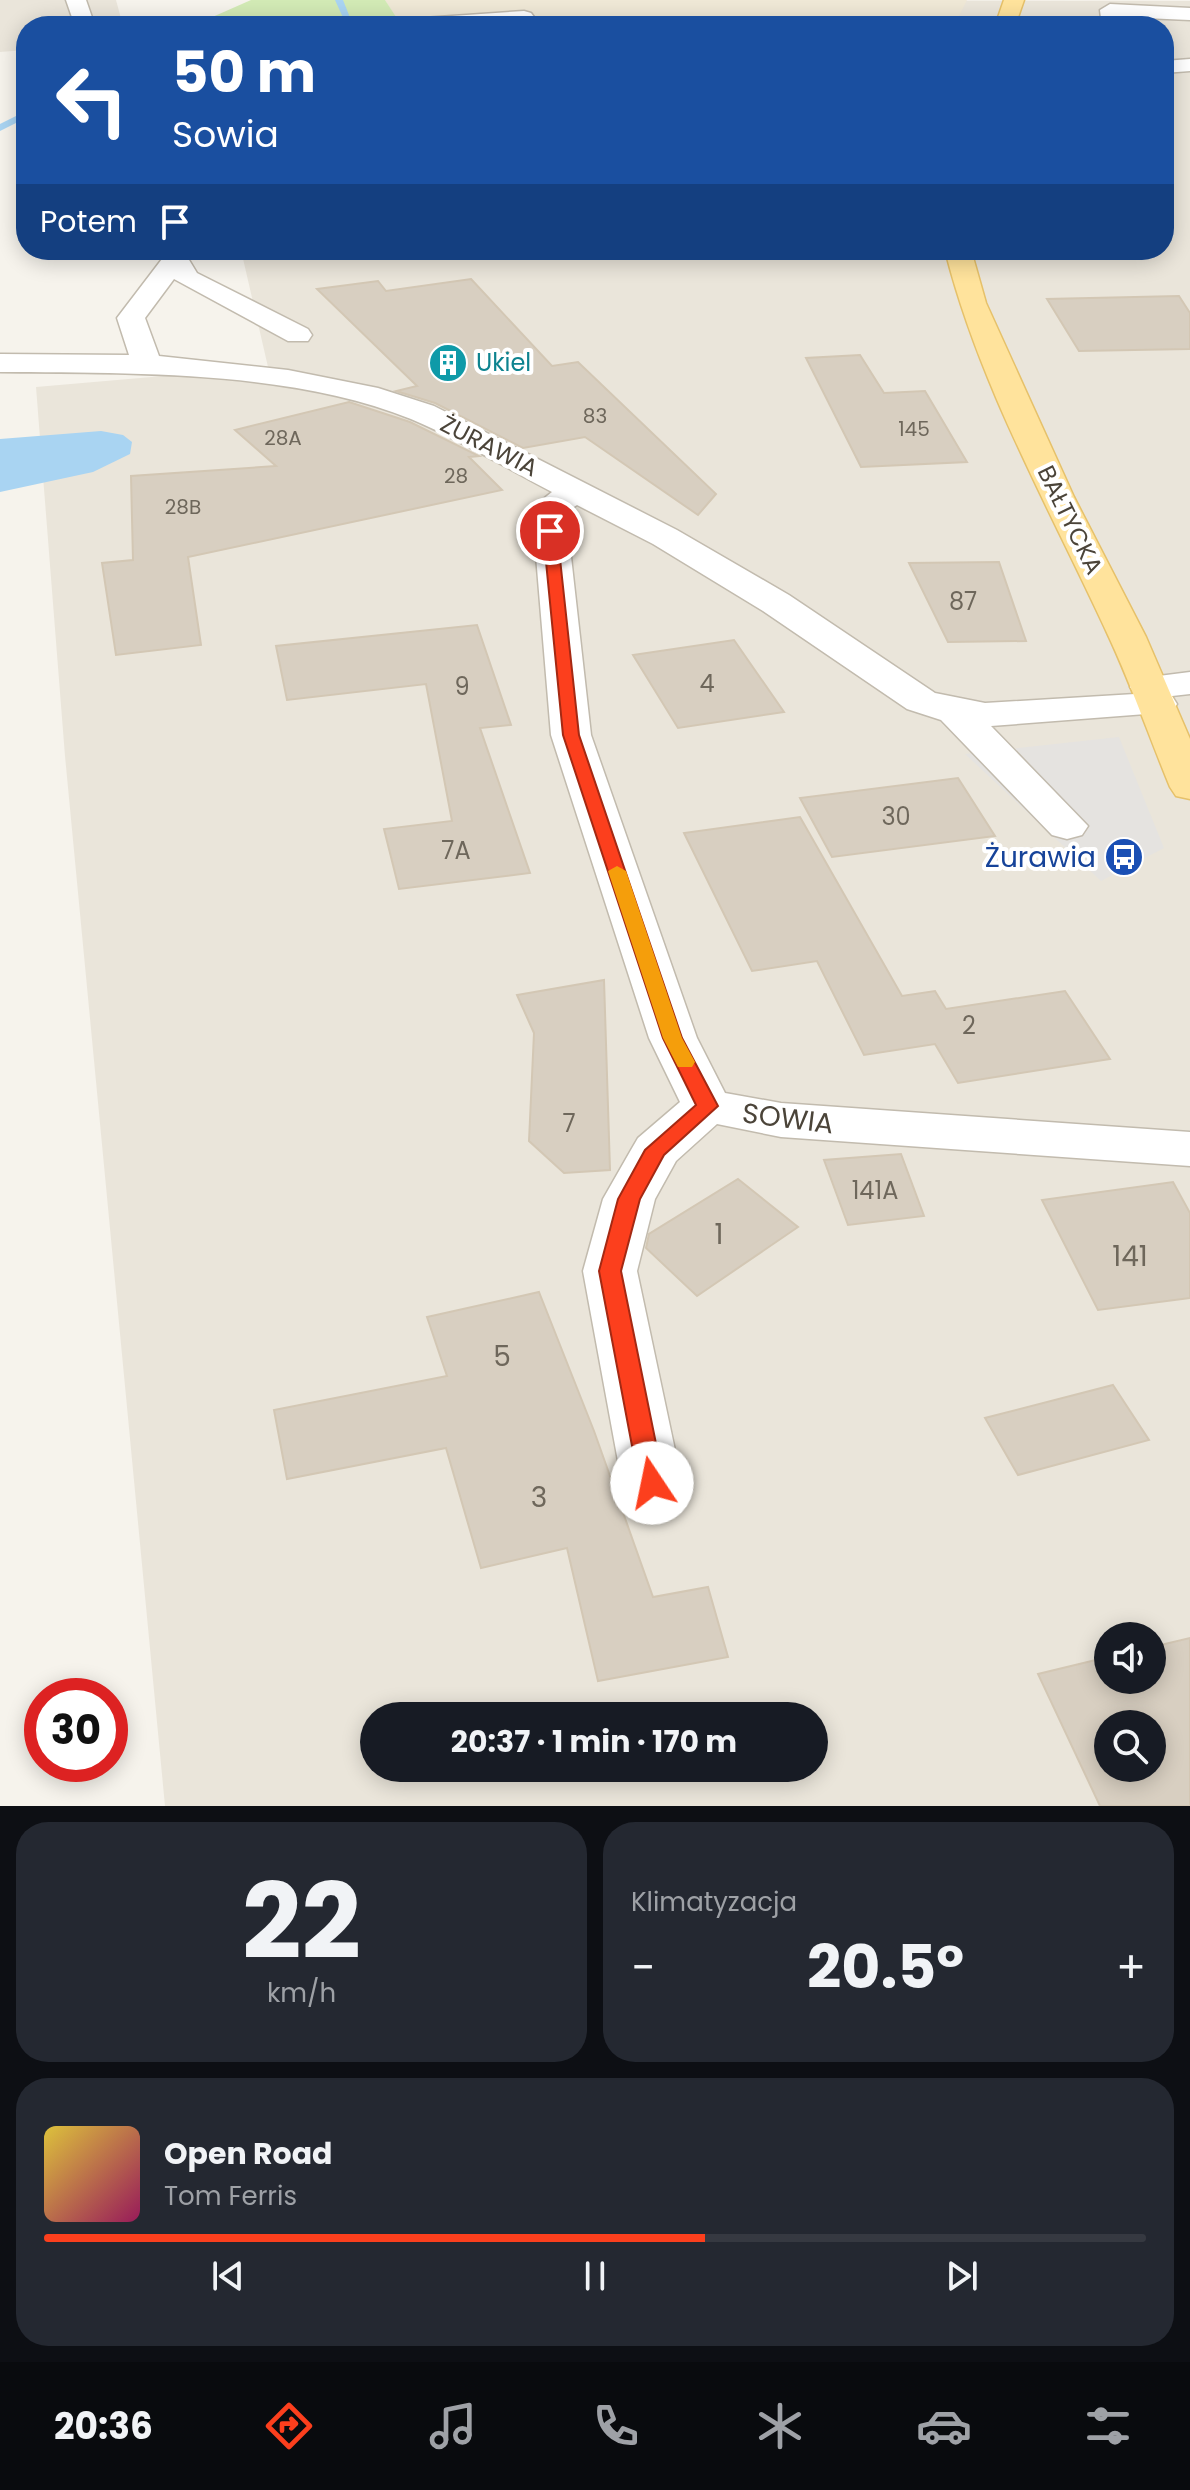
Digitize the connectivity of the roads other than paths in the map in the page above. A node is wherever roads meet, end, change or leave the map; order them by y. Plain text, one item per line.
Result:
1 (1190, 14) edge
2 (1111, 16) edge
3 (169, 260) edge
4 (175, 260) edge
5 (961, 260) edge
6 (298, 335) dead end
7 (0, 363) edge
8 (147, 364) junction
9 (578, 491) junction
10 (1166, 691) edge
11 (955, 712) junction
12 (1190, 787) edge
13 (1067, 826) dead end
14 (707, 1106) junction
15 (1190, 1149) edge
16 (652, 1483) dead end

1 - 2 street
3 - 8 street
4 - 6 street
5 - 10 main road, BAŁTYCKA
7 - 8 street, ŻURAWIA
8 - 9 street, ŻURAWIA
9 - 11 street, ŻURAWIA
9 - 14 street, SOWIA
10 - 11 street, ŻURAWIA
10 - 12 main road, BAŁTYCKA
11 - 13 street
14 - 15 street, SOWIA
14 - 16 street

